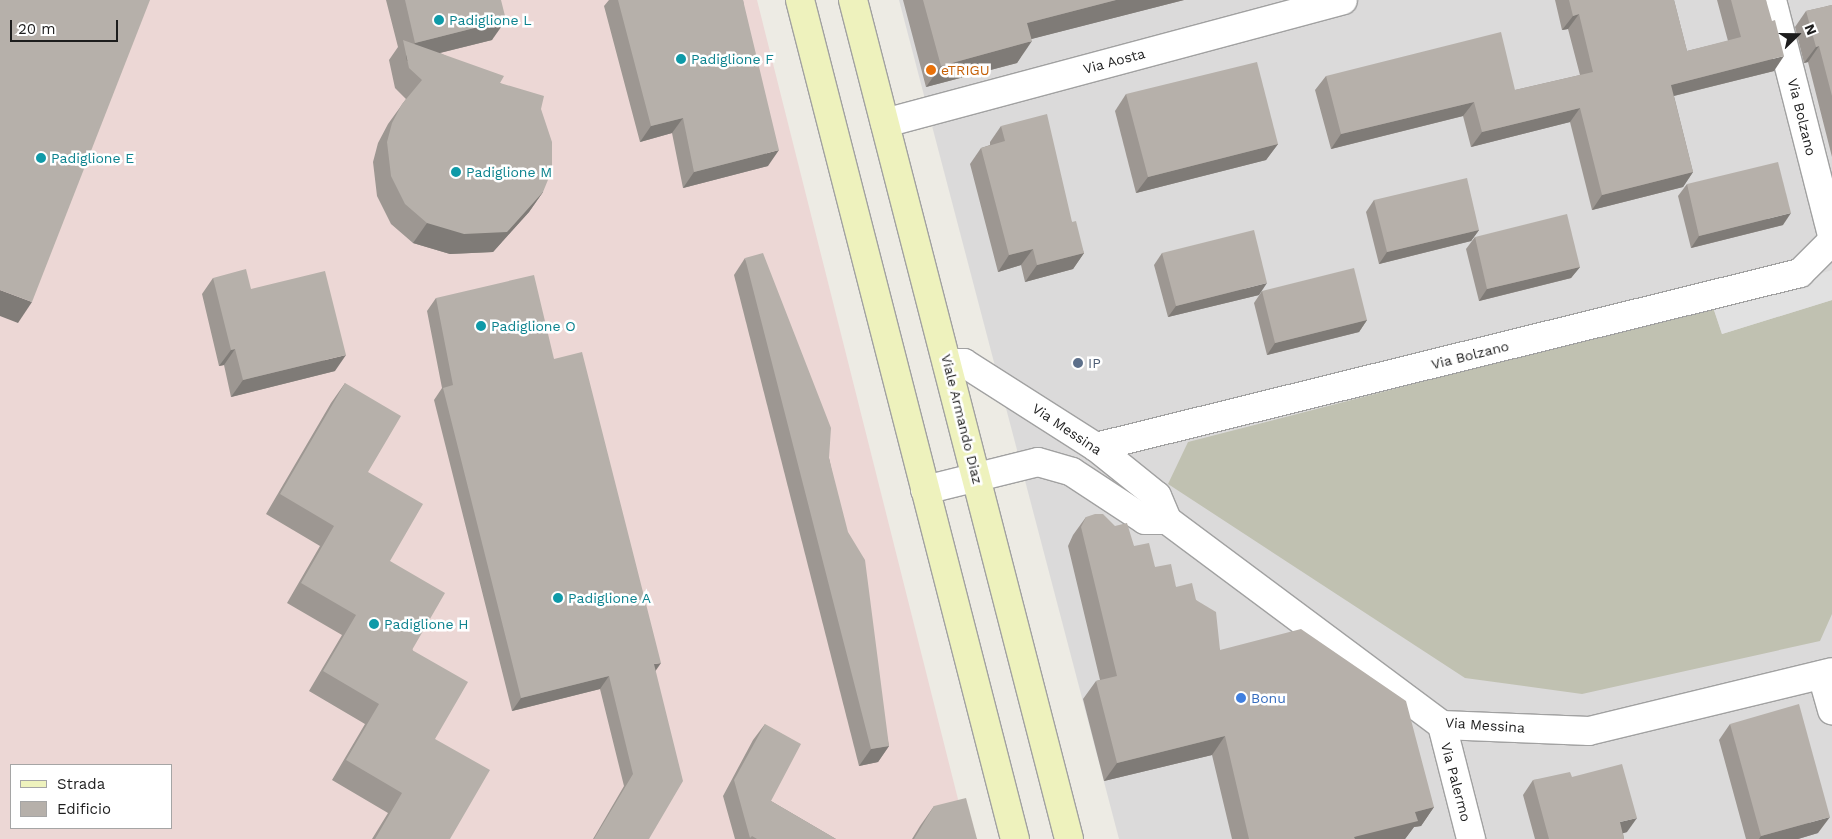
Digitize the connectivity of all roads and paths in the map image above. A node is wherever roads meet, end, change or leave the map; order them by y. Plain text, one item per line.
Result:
1 (800, 0) edge
2 (853, 0) edge
3 (1343, 0) edge
4 (1772, 0) edge
5 (1289, 6) edge
6 (885, 124) junction
7 (1832, 235) edge
8 (1832, 241) edge
9 (948, 363) junction
10 (1096, 447) junction
11 (976, 477) junction
12 (925, 490) junction
13 (1167, 520) junction
14 (1827, 674) edge
15 (1832, 711) edge
16 (1442, 725) junction
17 (1015, 839) edge
18 (1069, 839) edge
19 (1472, 839) edge

1 - 12 main road
2 - 6 main road, Viale Armando Diaz
3 - 5 street, Via Aosta
4 - 7 street, Via Bolzano
5 - 6 street, Via Aosta
6 - 9 main road, Viale Armando Diaz
8 - 10 street, Via Bolzano
9 - 10 street, Via Messina
9 - 11 main road, Viale Armando Diaz
10 - 13 street, Via Messina
11 - 12 street
11 - 13 street
11 - 18 main road, Viale Armando Diaz
12 - 17 main road
13 - 16 street, Via Messina
14 - 15 street
14 - 16 street, Via Messina
16 - 19 street, Via Palermo

